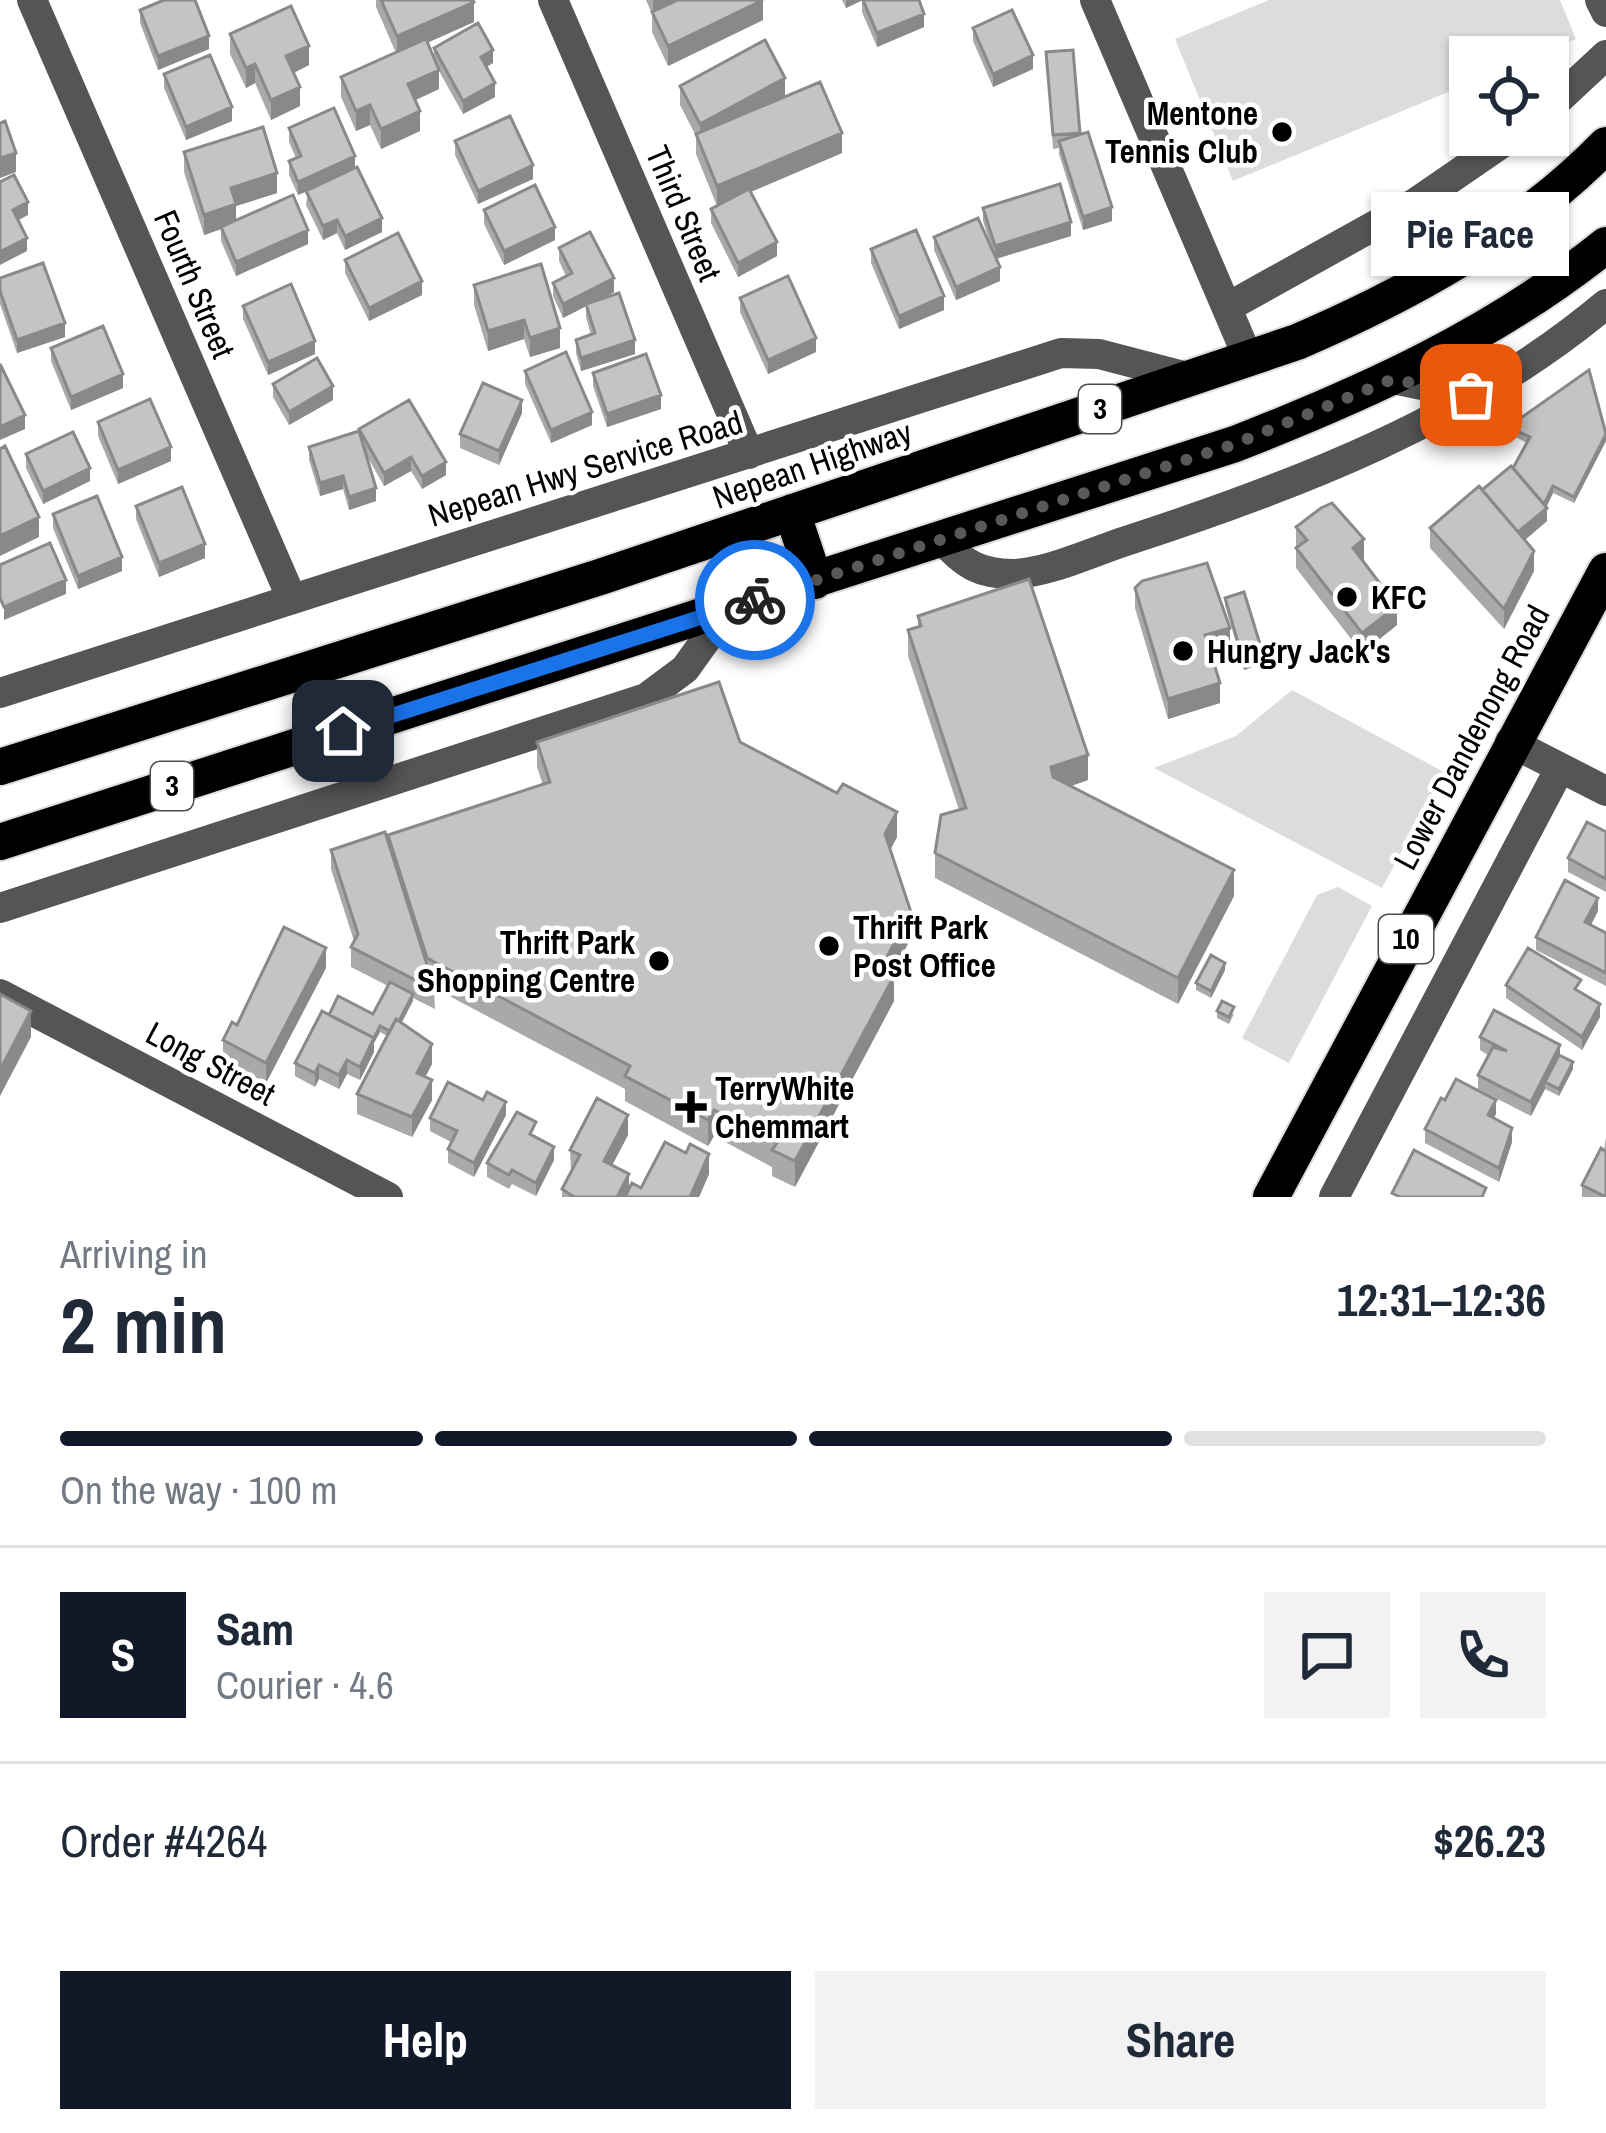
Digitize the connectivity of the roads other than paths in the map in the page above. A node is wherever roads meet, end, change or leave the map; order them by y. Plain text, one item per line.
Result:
1 (32, 0) edge
2 (553, 0) edge
3 (1095, 0) edge
4 (1600, 0) edge
5 (1606, 12) edge
6 (1606, 55) edge
7 (1569, 89) edge
8 (1606, 145) edge
9 (1483, 156) edge
10 (1606, 245) edge
11 (1606, 304) edge
12 (1228, 307) junction
13 (1249, 360) junction
14 (1195, 379) junction
15 (1393, 379) junction
16 (1471, 395) junction
17 (749, 454) junction
18 (792, 512) junction
19 (943, 540) junction
20 (1606, 571) edge
21 (815, 581) junction
22 (291, 597) junction
23 (728, 609) junction
24 (0, 693) edge
25 (1510, 742) junction
26 (0, 767) edge
27 (1560, 768) junction
28 (1606, 791) edge
29 (0, 842) edge
30 (0, 908) edge
31 (0, 994) edge
32 (388, 1197) edge
33 (1271, 1197) edge
34 (1334, 1197) edge

1 - 22 street, Fourth Street
2 - 17 street, Third Street
3 - 12 street
4 - 5 street
6 - 7 street
8 - 13 highway, Nepean Highway / 3
9 - 12 street
10 - 15 highway, 3
11 - 16 street
12 - 13 street
13 - 14 highway, Nepean Highway / 3
14 - 17 street, Nepean Hwy Service Road
14 - 18 highway, Nepean Highway / 3
15 - 16 street
15 - 19 highway, 3
16 - 19 street
17 - 22 street, Nepean Hwy Service Road
18 - 21 highway
18 - 26 highway, Nepean Highway / 3
19 - 21 highway, 3
20 - 25 highway, Lower Dandenong Road / 10
21 - 23 highway, 3
22 - 24 street, Nepean Hwy Service Road
23 - 29 highway, 3
23 - 30 street
25 - 27 street
25 - 33 highway, Lower Dandenong Road / 10
27 - 28 street
27 - 34 street
31 - 32 street, Long Street

